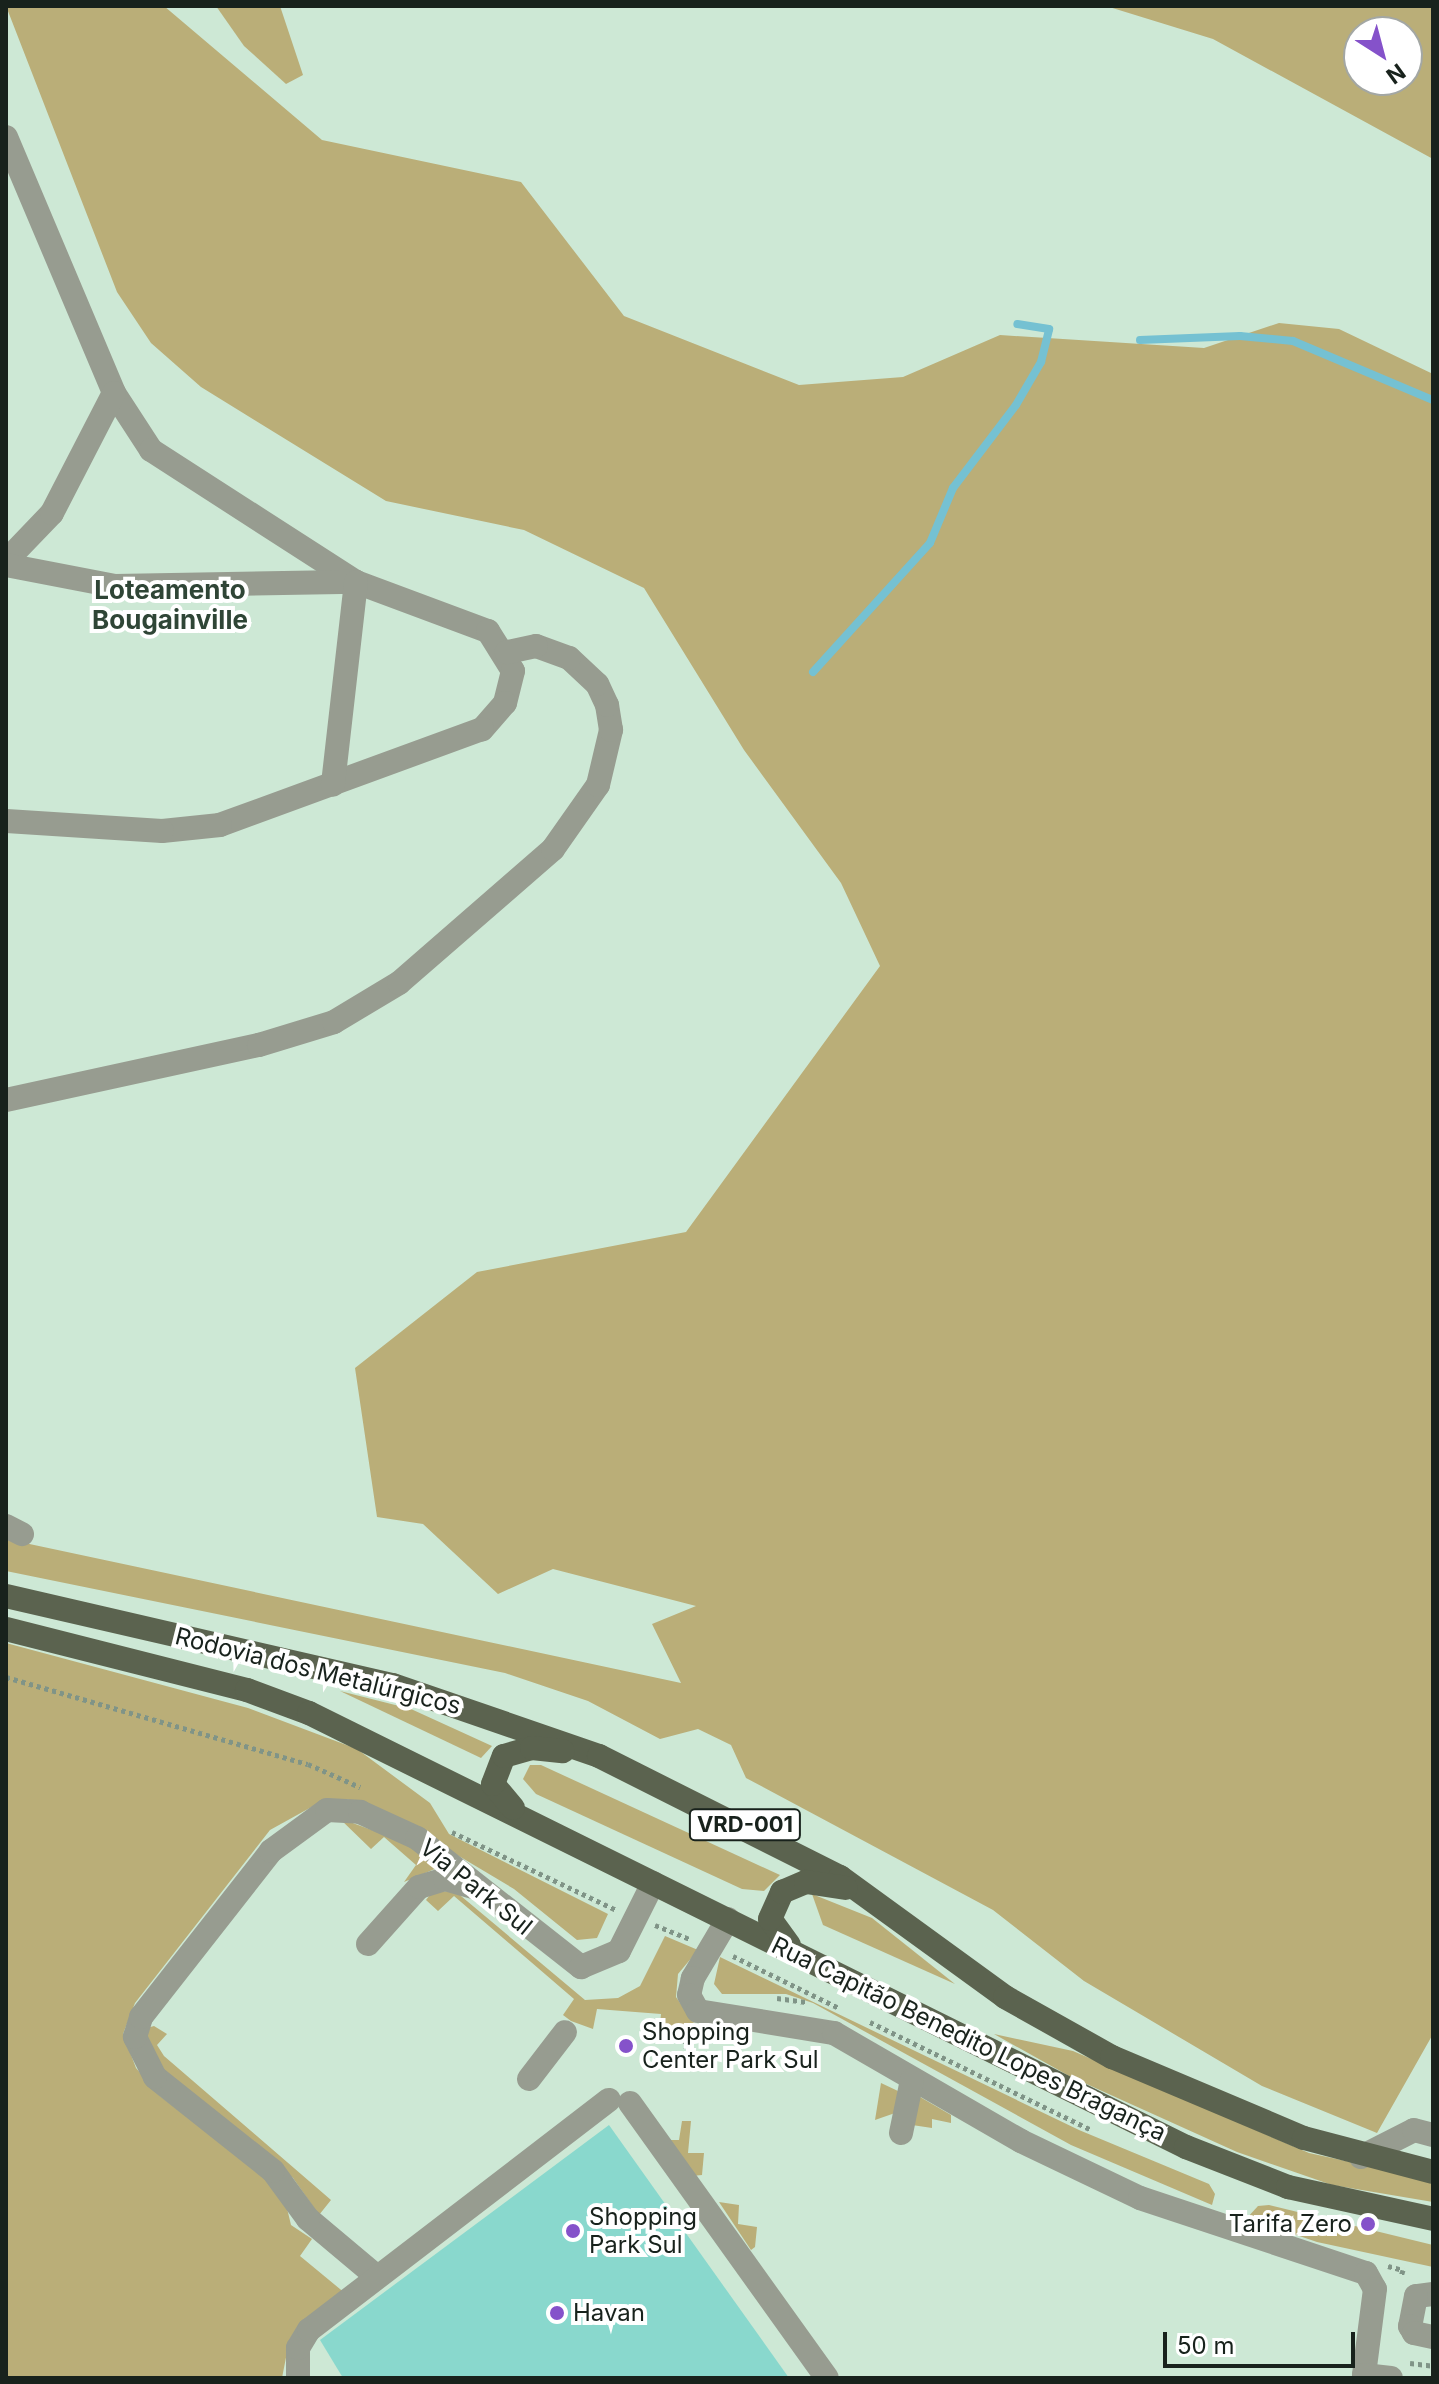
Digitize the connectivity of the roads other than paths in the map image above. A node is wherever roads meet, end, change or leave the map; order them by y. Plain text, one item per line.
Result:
1 (6, 137) edge
2 (114, 393) junction
3 (6, 563) edge
4 (356, 582) junction
5 (507, 652) junction
6 (333, 785) junction
7 (6, 821) edge
8 (6, 1100) edge
9 (6, 1596) edge
10 (6, 1629) edge
11 (599, 1756) junction
12 (521, 1815) junction
13 (437, 1853) junction
14 (453, 1881) junction
15 (653, 1883) junction
16 (488, 1895) junction
17 (872, 1896) junction
18 (728, 1919) junction
19 (368, 1944) dead end
20 (809, 1960) junction
21 (585, 1967) junction
22 (565, 2032) dead end
23 (903, 2074) junction
24 (529, 2079) dead end
25 (901, 2133) dead end
26 (1433, 2135) edge
27 (1361, 2157) junction
28 (1433, 2172) edge
29 (1433, 2219) edge
30 (376, 2276) junction
31 (1433, 2294) edge
32 (1422, 2316) edge
33 (1433, 2337) edge
34 (298, 2378) edge
35 (827, 2378) edge
36 (1391, 2378) edge

1 - 2 street
2 - 3 street
2 - 4 street
3 - 4 street
4 - 5 street
4 - 6 street
5 - 6 street
5 - 8 street
6 - 7 street
9 - 11 main road, Rodovia dos Metalúrgicos / VRD-001
10 - 12 main road, Rodovia dos Metalúrgicos
11 - 12 main road
11 - 17 main road, Rodovia dos Metalúrgicos / VRD-001
12 - 15 main road, Rua Capitão Benedito Lopes Bragança
13 - 16 street, Via Park Sul
13 - 21 street
13 - 30 street, Via Park Sul
14 - 16 street
14 - 19 street
14 - 21 street
15 - 18 main road, Rua Capitão Benedito Lopes Bragança
15 - 21 street
16 - 21 street, Via Park Sul
17 - 20 main road
17 - 27 main road, Rodovia dos Metalúrgicos / VRD-001
18 - 20 main road, Rua Capitão Benedito Lopes Bragança
18 - 23 street
20 - 29 main road, Rua Capitão Benedito Lopes Bragança
22 - 24 street
23 - 25 street
23 - 36 street
26 - 27 street
27 - 28 main road, Rodovia dos Metalúrgicos / VRD-001
30 - 34 street
30 - 35 street
31 - 32 street
32 - 33 street

